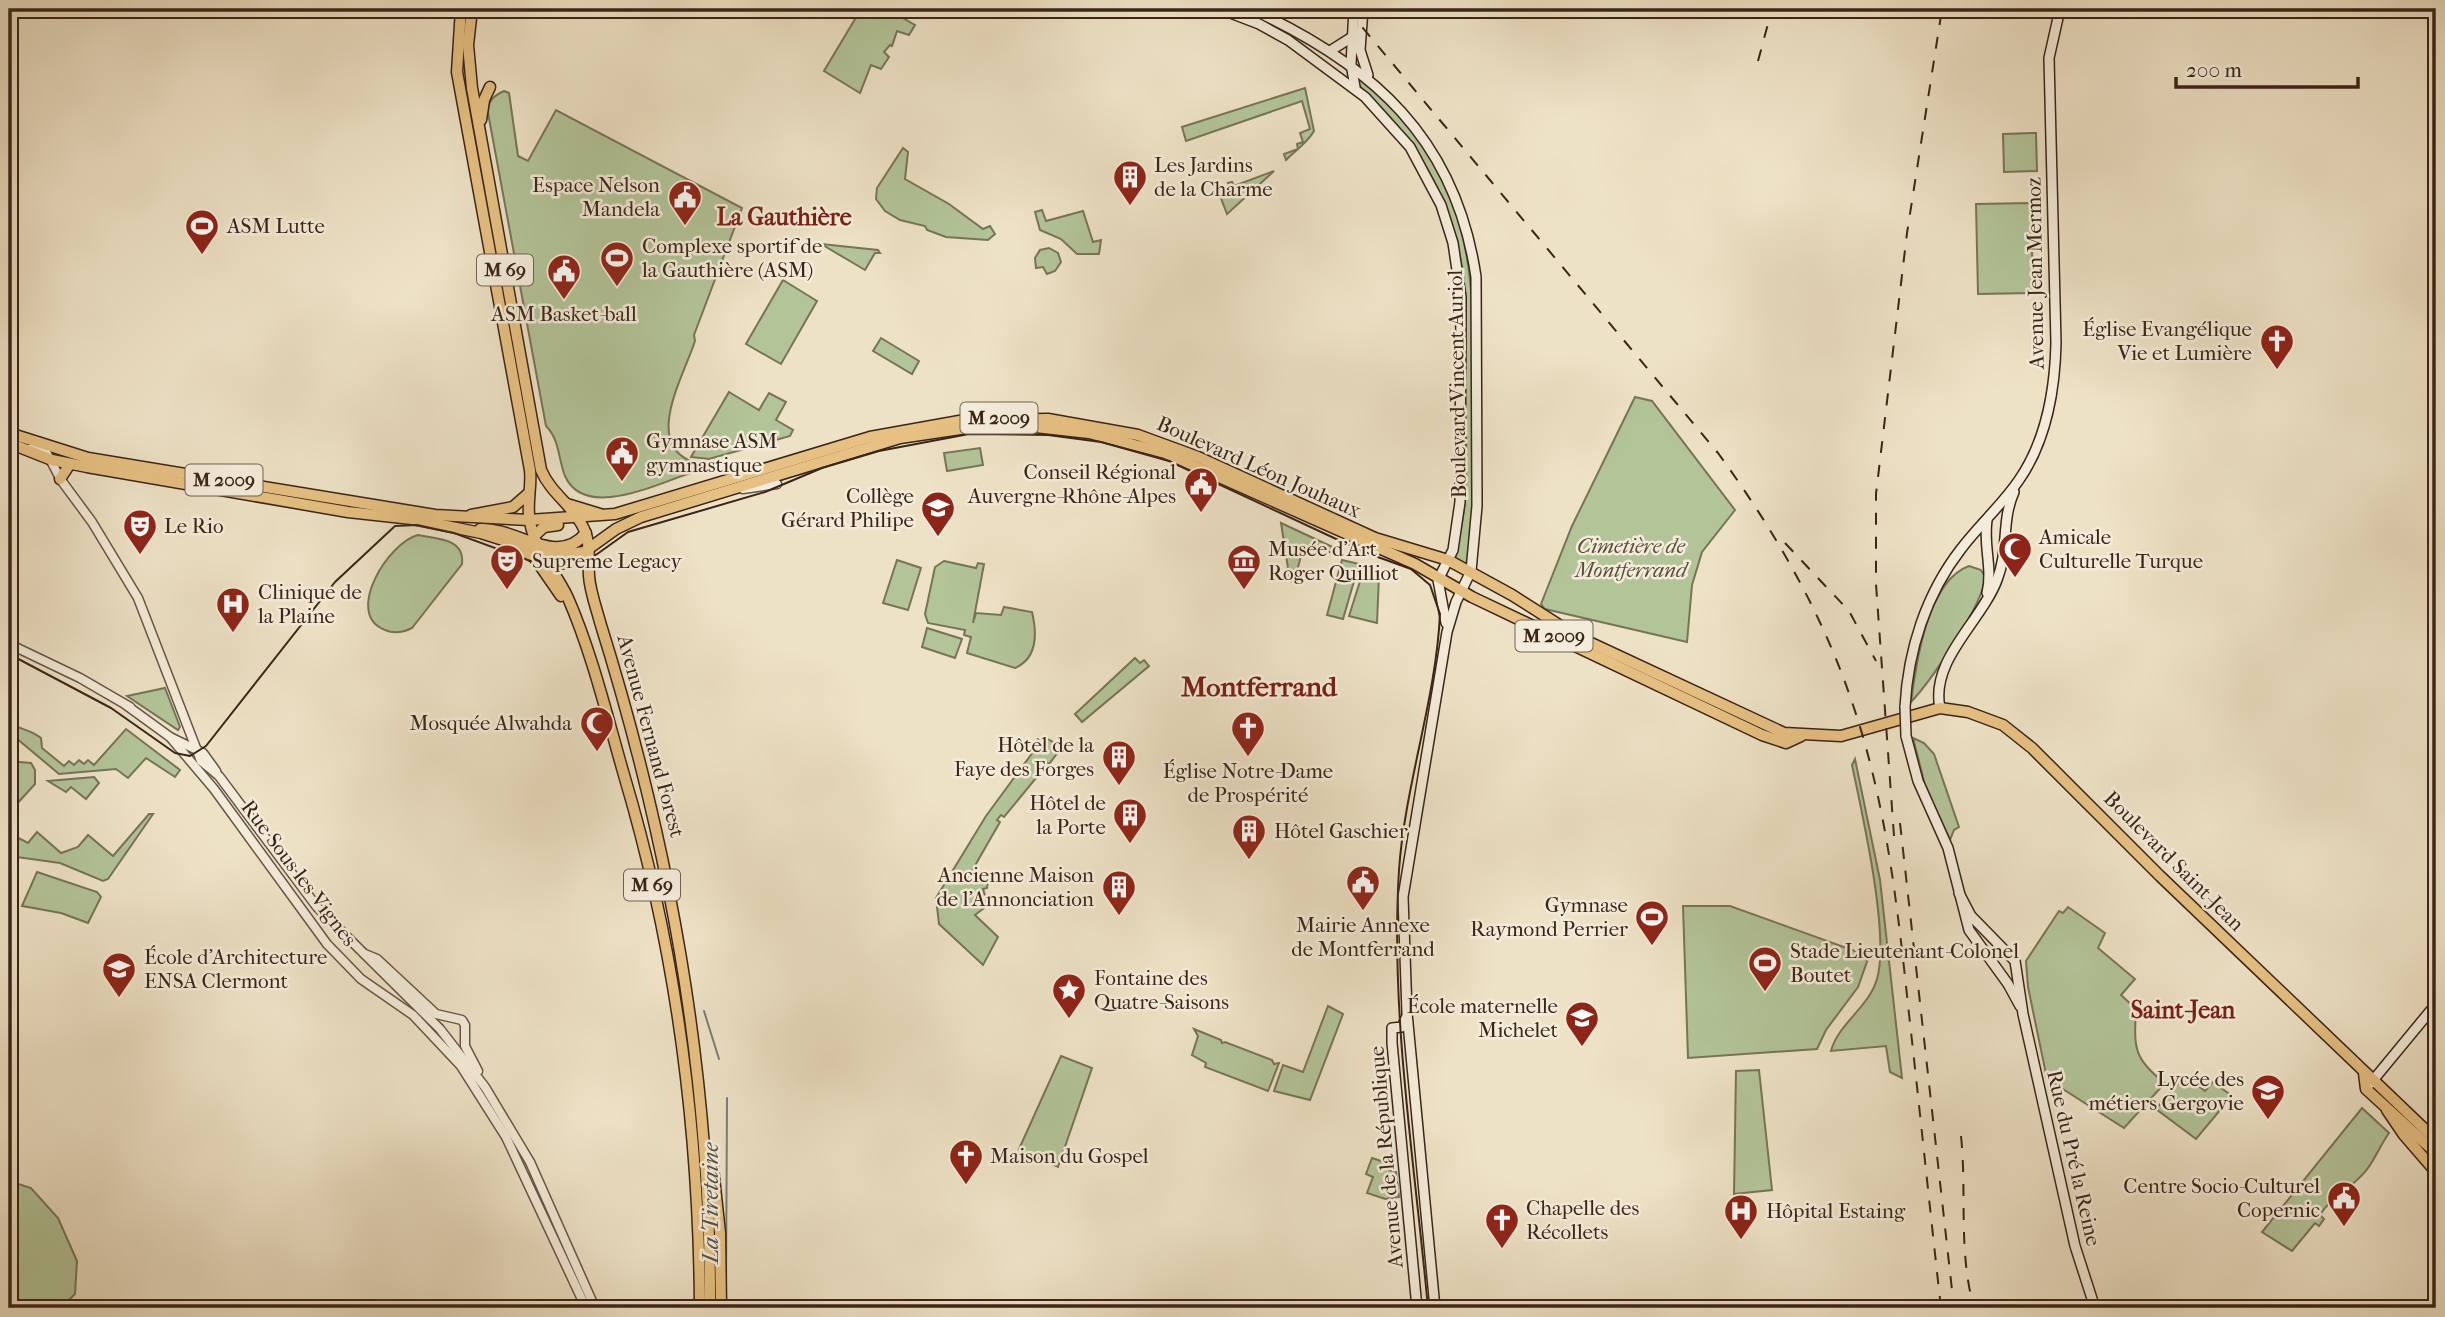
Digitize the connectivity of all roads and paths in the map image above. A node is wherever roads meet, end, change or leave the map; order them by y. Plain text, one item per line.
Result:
1 (461, 9) edge
2 (472, 9) edge
3 (1220, 9) edge
4 (1251, 9) edge
5 (1354, 9) edge
6 (1363, 9) edge
7 (2060, 9) edge
8 (1352, 37) junction
9 (1360, 50) junction
10 (1330, 51) junction
11 (1350, 64) junction
12 (1332, 71) junction
13 (1369, 78) junction
14 (490, 87) dead end
15 (1355, 88) junction
16 (482, 145) junction
17 (9, 433) edge
18 (9, 443) edge
19 (43, 446) junction
20 (26, 450) junction
21 (814, 455) junction
22 (69, 459) junction
23 (52, 460) junction
24 (770, 466) junction
25 (60, 479) junction
26 (2019, 480) junction
27 (776, 481) junction
28 (1259, 485) junction
29 (529, 493) junction
30 (1280, 496) junction
31 (1262, 497) junction
32 (565, 503) junction
33 (623, 512) junction
34 (607, 515) junction
35 (464, 517) junction
36 (1987, 518) junction
37 (529, 520) junction
38 (582, 525) junction
39 (469, 530) junction
40 (497, 536) junction
41 (537, 544) junction
42 (589, 549) junction
43 (1444, 559) junction
44 (1471, 571) junction
45 (1438, 580) junction
46 (1464, 593) junction
47 (1984, 603) junction
48 (574, 613) junction
49 (1447, 632) junction
50 (9, 644) edge
51 (1940, 708) junction
52 (187, 727) junction
53 (1801, 736) junction
54 (1906, 736) joint
55 (174, 738) junction
56 (195, 750) junction
57 (192, 765) junction
58 (219, 776) junction
59 (1959, 893) junction
60 (362, 954) junction
61 (2436, 1004) edge
62 (1407, 1013) junction
63 (2023, 1014) junction
64 (478, 1078) junction
65 (2369, 1085) junction
66 (2386, 1106) junction
67 (704, 1122) junction
68 (2436, 1140) edge
69 (2436, 1153) edge
70 (2436, 1172) edge
71 (586, 1308) edge
72 (595, 1308) edge
73 (698, 1308) edge
74 (710, 1308) edge
75 (721, 1308) edge
76 (1417, 1308) edge
77 (1434, 1308) edge
78 (2095, 1308) edge

1 - 29 main road, M 69
2 - 16 main road, M 69
3 - 12 main road, Boulevard Vincent Auriol
4 - 10 main road, Boulevard Vincent Auriol
5 - 8 main road
6 - 9 main road
7 - 26 main road, Avenue Jean Mermoz
8 - 10 main road
8 - 11 main road
9 - 11 main road
9 - 13 main road
10 - 11 main road, Boulevard Vincent Auriol
11 - 12 main road
11 - 13 main road, Boulevard Vincent Auriol
11 - 15 main road
12 - 15 main road, Boulevard Vincent Auriol
13 - 44 main road, Boulevard Vincent Auriol
14 - 16 main road
15 - 43 main road, Boulevard Vincent Auriol
16 - 32 main road, M 69
17 - 19 main road, M 2009
18 - 20 main road, M 2009
19 - 20 street
19 - 22 main road, M 2009
19 - 23 street
20 - 23 main road, M 2009
21 - 24 main road, Boulevard Léon Jouhaux / M 2009
21 - 27 street, Boulevard Léon Jouhaux
21 - 28 main road, Boulevard Léon Jouhaux / M 2009
22 - 23 main road, M 2009
22 - 25 main road
22 - 35 main road, M 2009
22 - 39 main road, M 2009
23 - 25 street
24 - 27 street
24 - 33 main road, Boulevard Léon Jouhaux / M 2009
25 - 52 street, Rue Sous les Vignes
26 - 36 main road, Avenue Jean Mermoz
26 - 47 main road
27 - 31 main road, Boulevard Léon Jouhaux / M 2009
27 - 42 main road, Boulevard Léon Jouhaux / M 2009
28 - 30 main road, Boulevard Léon Jouhaux / M 2009
28 - 31 main road
29 - 35 main road
29 - 37 main road, M 69
30 - 31 main road
30 - 43 main road, Boulevard Léon Jouhaux / M 2009
31 - 45 main road, Boulevard Léon Jouhaux / M 2009
32 - 34 main road
32 - 38 main road, M 69
33 - 34 main road, M 2009
33 - 38 main road
34 - 38 main road, M 2009
35 - 37 main road, M 2009
36 - 47 main road
36 - 54 main road, Avenue Jean Mermoz, bridge
37 - 38 main road, M 2009
37 - 41 main road, M 69
38 - 41 main road
38 - 41 main road
38 - 42 main road, M 69
39 - 40 main road, M 2009
39 - 41 main road
40 - 41 main road, M 2009
40 - 48 main road
41 - 42 main road, M 2009
41 - 48 main road, M 69
42 - 67 main road, Avenue Fernand Forest / M 69
43 - 44 main road, M 2009
43 - 45 main road
44 - 46 main road, Boulevard Vincent Auriol
44 - 53 main road, M 2009
45 - 46 main road, Boulevard Léon Jouhaux / M 2009
45 - 49 main road
46 - 49 main road
46 - 53 main road, M 2009
47 - 51 main road
48 - 73 main road, Avenue Fernand Forest / M 69
49 - 62 main road, Avenue de la République
50 - 55 street
51 - 53 main road, M 2009
51 - 65 main road, Boulevard Saint-Jean / M 2009
52 - 55 street
52 - 56 street, Rue Sous les Vignes
54 - 59 main road, Rue du Pré la Reine
55 - 56 street
55 - 57 street, Rue Sous les Vignes
56 - 57 street
56 - 58 street, Rue Sous les Vignes
57 - 58 street
57 - 71 street, Rue Sous les Vignes
58 - 60 street, Rue Sous les Vignes
59 - 63 main road, Rue du Pré la Reine
59 - 63 main road, Rue du Pré la Reine
60 - 64 street, Rue Sous les Vignes
60 - 64 street
61 - 65 main road
62 - 76 main road, Avenue de la République
62 - 77 main road, Avenue de la République
63 - 78 main road, Rue du Pré la Reine
64 - 72 street, Rue Sous les Vignes
65 - 66 main road, Boulevard Saint-Jean / M 2009
65 - 68 main road, Boulevard Saint-Jean / M 2009
66 - 69 main road, Boulevard Saint-Jean / M 2009
66 - 70 main road
67 - 74 main road, Avenue Fernand Forest / M 69
67 - 75 main road

